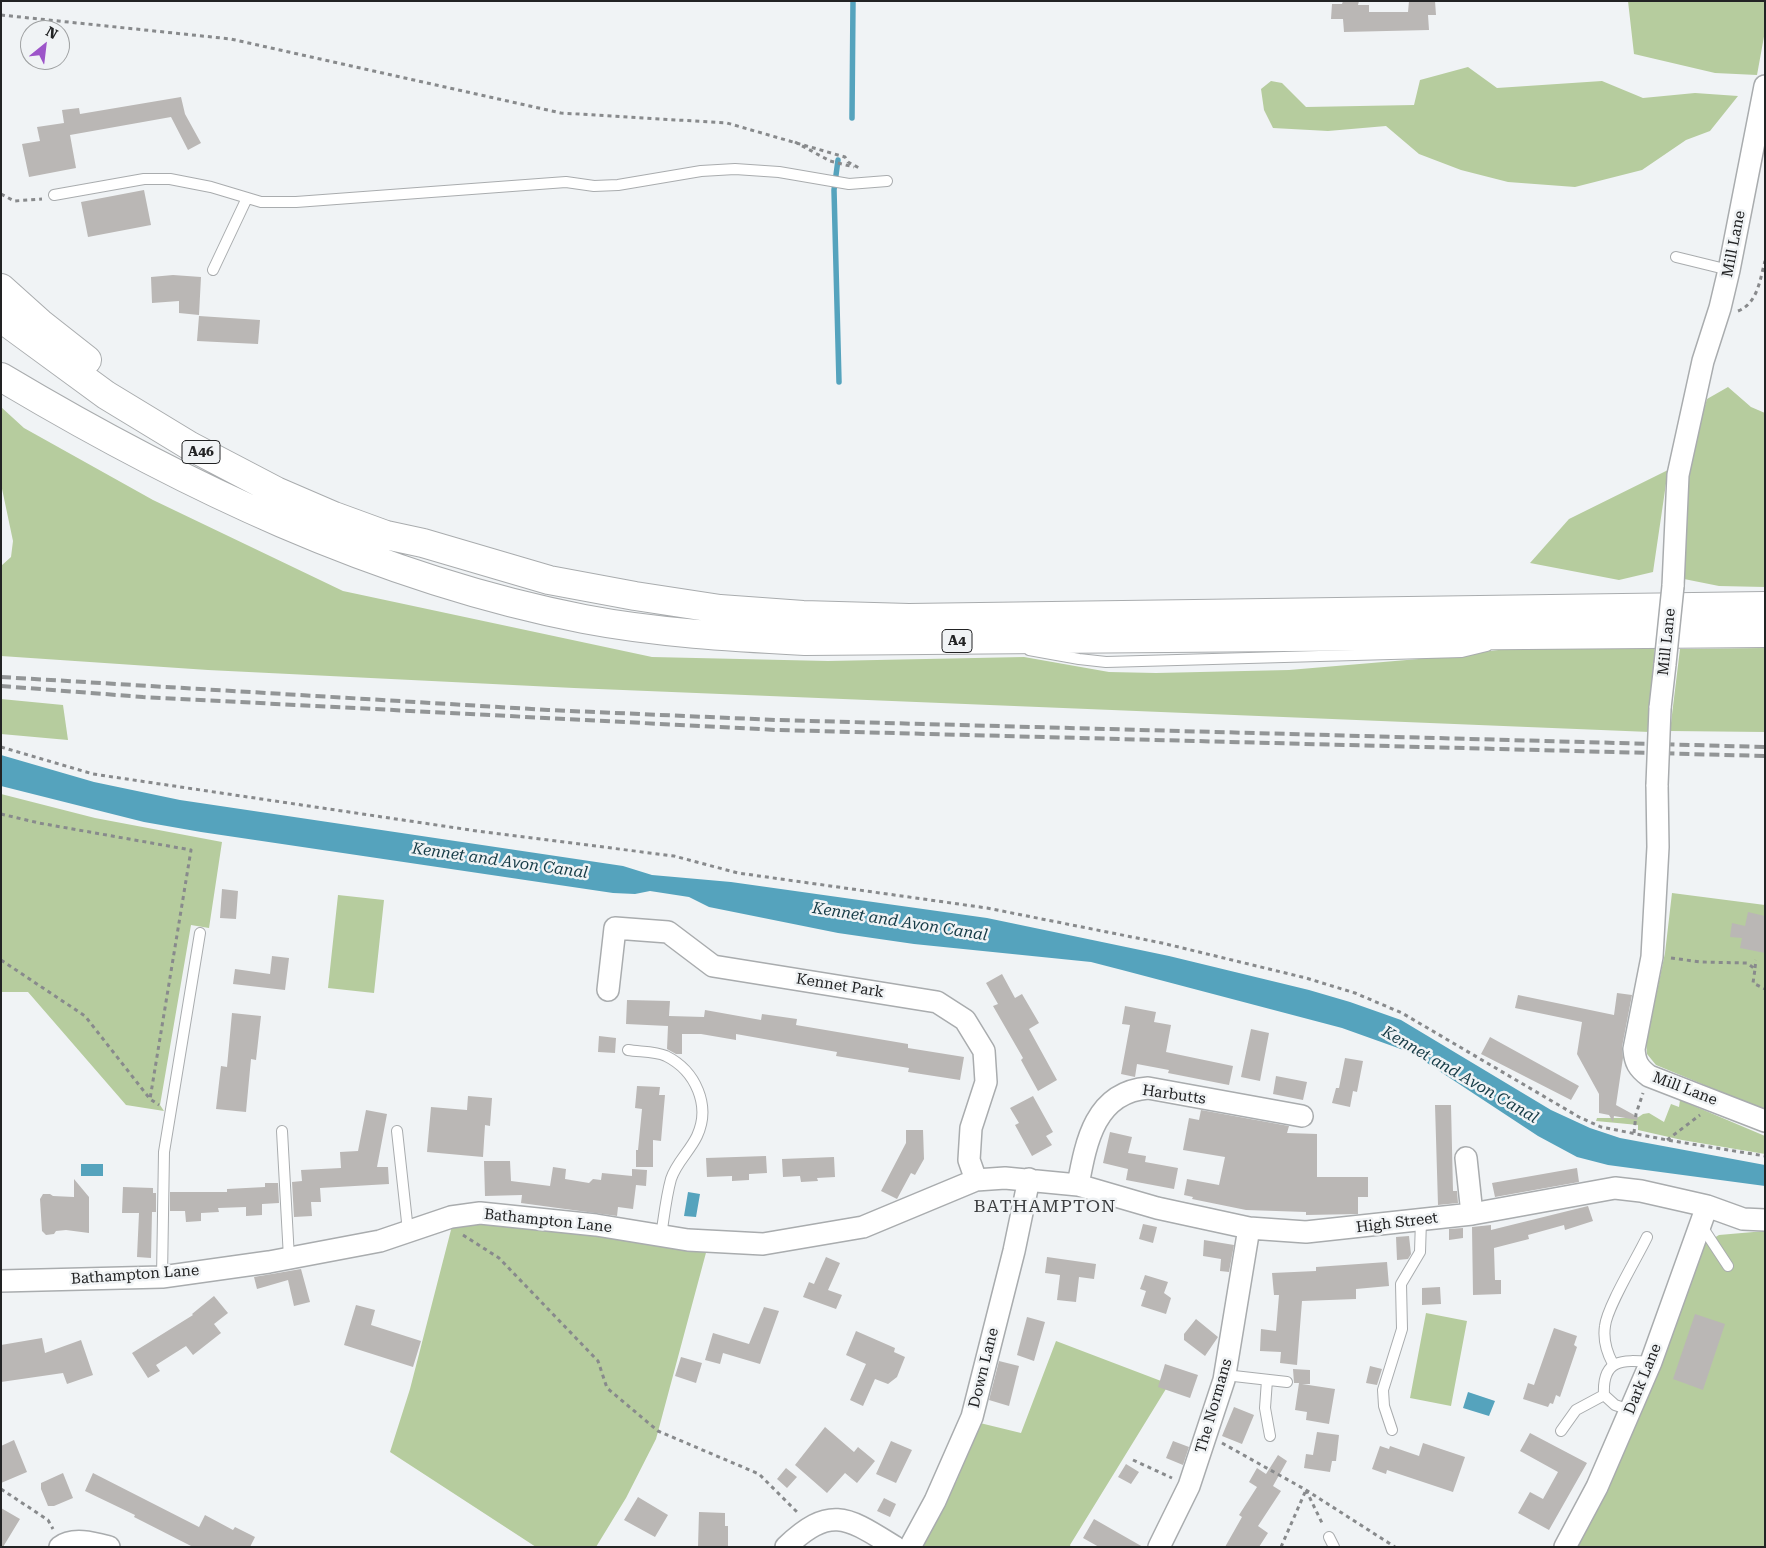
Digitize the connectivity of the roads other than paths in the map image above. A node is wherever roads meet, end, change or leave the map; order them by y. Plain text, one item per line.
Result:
1 (1765, 86) edge
2 (887, 180) road end
3 (54, 195) road end
4 (247, 198) junction
5 (1676, 257) dead end
6 (213, 270) dead end
7 (1729, 270) junction
8 (1, 288) edge
9 (1, 318) edge
10 (1, 360) edge
11 (1, 378) edge
12 (176, 474) junction
13 (423, 543) junction
14 (1765, 606) edge
15 (1765, 633) edge
16 (200, 933) dead end
17 (608, 990) dead end
18 (628, 1050) dead end
19 (1302, 1116) dead end
20 (1765, 1121) edge
21 (282, 1131) dead end
22 (397, 1131) dead end
23 (1466, 1158) dead end
24 (1029, 1179) junction
25 (976, 1180) junction
26 (1078, 1186) junction
27 (1472, 1214) junction
28 (1704, 1215) junction
29 (1421, 1220) junction
30 (1765, 1220) edge
31 (1249, 1228) junction
32 (408, 1232) junction
33 (661, 1236) junction
34 (1648, 1237) dead end
35 (289, 1258) junction
36 (1728, 1266) dead end
37 (162, 1277) junction
38 (1, 1281) edge
39 (1651, 1362) junction
40 (1613, 1364) junction
41 (1225, 1376) junction
42 (1266, 1380) junction
43 (1287, 1382) dead end
44 (1604, 1395) junction
45 (1630, 1410) junction
46 (1392, 1430) dead end
47 (1561, 1431) dead end
48 (1270, 1436) dead end
49 (1329, 1537) road end
50 (61, 1545) edge
51 (109, 1547) edge
52 (786, 1547) edge
53 (895, 1547) edge
54 (910, 1547) edge
55 (1159, 1547) edge
56 (1334, 1547) edge
57 (1565, 1547) edge

1 - 7 street, Mill Lane
2 - 4 lane
3 - 4 lane
4 - 6 lane
5 - 7 lane
7 - 20 street, Mill Lane, bridge
8 - 13 highway
9 - 13 highway, A46
10 - 12 highway, A46
11 - 12 highway
12 - 15 highway, A4
13 - 14 highway, A4
16 - 37 lane
17 - 25 street, Kennet Park
18 - 33 lane
19 - 26 street, Harbutts
21 - 35 lane
22 - 32 lane
23 - 27 street
24 - 25 street, Bathampton Lane
24 - 26 street, High Street
24 - 54 street, Down Lane
25 - 33 street, Bathampton Lane
26 - 31 street, High Street
27 - 28 street, High Street
27 - 29 street, High Street
28 - 30 street, High Street
28 - 36 lane
28 - 39 street, Dark Lane
29 - 31 street, High Street
29 - 46 lane
31 - 41 street, The Normans
32 - 33 street, Bathampton Lane
32 - 35 street, Bathampton Lane
34 - 40 lane
35 - 37 street, Bathampton Lane
37 - 38 street, Bathampton Lane
39 - 40 lane
39 - 45 street, Dark Lane
40 - 44 lane
41 - 42 lane
41 - 55 street, The Normans
42 - 43 lane
42 - 48 lane
44 - 45 lane
44 - 47 lane
45 - 57 street, Dark Lane
49 - 56 lane
50 - 51 street
52 - 53 street

